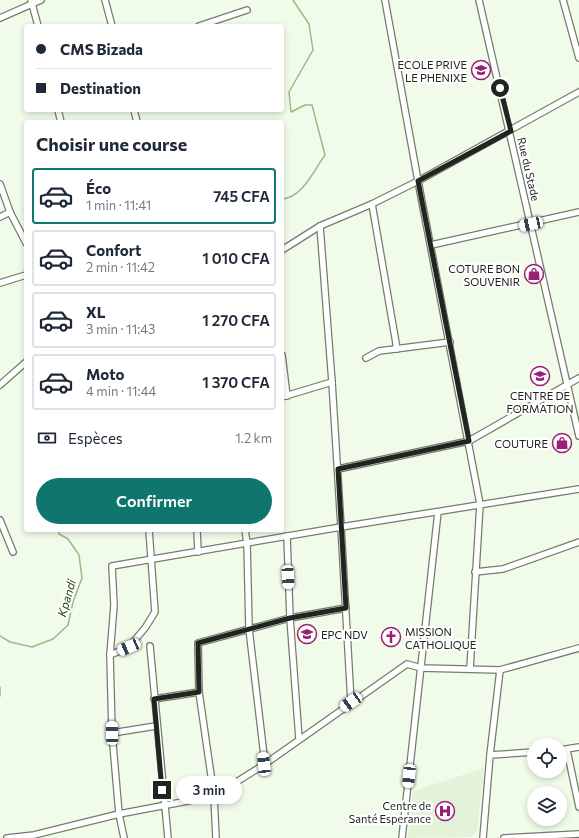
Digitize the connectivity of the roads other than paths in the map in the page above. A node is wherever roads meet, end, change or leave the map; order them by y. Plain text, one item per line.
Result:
1 (41, 0) edge
2 (105, 0) edge
3 (385, 0) edge
4 (479, 0) edge
5 (563, 0) edge
6 (32, 2) edge
7 (246, 10) dead end
8 (0, 18) edge
9 (38, 24) edge
10 (111, 24) edge
11 (216, 24) edge
12 (579, 58) edge
13 (579, 92) edge
14 (511, 131) junction
15 (418, 181) junction
16 (0, 184) edge
17 (372, 204) junction
18 (10, 212) junction
19 (579, 212) edge
20 (0, 217) edge
21 (531, 224) junction
22 (320, 226) junction
23 (24, 239) edge
24 (431, 245) junction
25 (284, 249) edge
26 (24, 276) edge
27 (0, 283) edge
28 (450, 342) junction
29 (397, 348) junction
30 (366, 358) dead end
31 (24, 364) edge
32 (579, 378) edge
33 (332, 382) junction
34 (0, 384) edge
35 (567, 385) junction
36 (284, 397) edge
37 (579, 436) edge
38 (469, 441) junction
39 (338, 469) junction
40 (579, 489) edge
41 (480, 504) junction
42 (438, 512) junction
43 (0, 520) edge
44 (341, 527) junction
45 (149, 532) edge
46 (197, 532) edge
47 (245, 532) edge
48 (287, 536) junction
49 (579, 542) edge
50 (247, 543) junction
51 (14, 552) dead end
52 (198, 552) junction
53 (152, 559) junction
54 (475, 572) junction
55 (346, 608) junction
56 (290, 618) junction
57 (249, 629) junction
58 (150, 646) dead end
59 (579, 648) edge
60 (110, 655) junction
61 (421, 668) junction
62 (470, 669) junction
63 (500, 670) junction
64 (199, 692) junction
65 (154, 699) junction
66 (351, 702) junction
67 (156, 726) junction
68 (112, 733) junction
69 (300, 739) junction
70 (579, 747) edge
71 (567, 750) joint
72 (527, 752) edge
73 (490, 755) junction
74 (264, 764) junction
75 (214, 796) junction
76 (164, 806) junction
77 (579, 807) edge
78 (119, 814) junction
79 (577, 836) edge
80 (34, 837) edge
81 (529, 837) edge
82 (7, 838) edge
83 (124, 838) edge
84 (168, 838) edge
85 (216, 838) edge
86 (402, 838) edge
87 (483, 838) edge
88 (504, 838) edge

1 - 6 street
2 - 10 street
3 - 15 street
4 - 14 street, Rue du Stade
5 - 12 street
6 - 8 street
6 - 9 street
7 - 11 street
13 - 14 street
14 - 15 street
14 - 21 street, Rue du Stade
15 - 17 street
15 - 24 street
16 - 18 street
17 - 22 street
17 - 29 street
18 - 20 street
18 - 23 street
19 - 21 street
21 - 24 street
21 - 35 street, Rue du Stade
22 - 25 street
22 - 33 street
24 - 28 street
26 - 27 street
28 - 29 street
28 - 38 street
29 - 30 street
31 - 34 street
32 - 35 street
33 - 36 street
33 - 39 street
35 - 37 street, Rue du Stade
35 - 38 street
38 - 39 street
38 - 41 street
39 - 44 street
40 - 41 street
41 - 42 street
41 - 54 street
42 - 44 street
42 - 61 street
43 - 51 street
44 - 48 street
44 - 55 street
45 - 53 street
46 - 52 street
47 - 50 street
48 - 50 street
48 - 56 street
49 - 54 street
50 - 52 street
50 - 57 street
52 - 53 street
53 - 60 street
53 - 60 street
54 - 62 street
55 - 56 street
55 - 66 street
56 - 57 street
56 - 69 street
57 - 64 street
57 - 74 street
58 - 65 street
59 - 63 street
60 - 68 street
61 - 62 street
61 - 66 street
61 - 86 street
62 - 63 street
63 - 73 street
64 - 65 street
64 - 75 street
65 - 67 street
66 - 69 street
67 - 68 street
67 - 76 street
68 - 78 street
69 - 74 street
70 - 71 street
71 - 77 street
72 - 73 street
73 - 87 street
74 - 75 street
75 - 76 street
75 - 85 street
76 - 78 street
76 - 84 street
78 - 80 street
78 - 83 street
79 - 81 street
80 - 82 street
81 - 88 street

